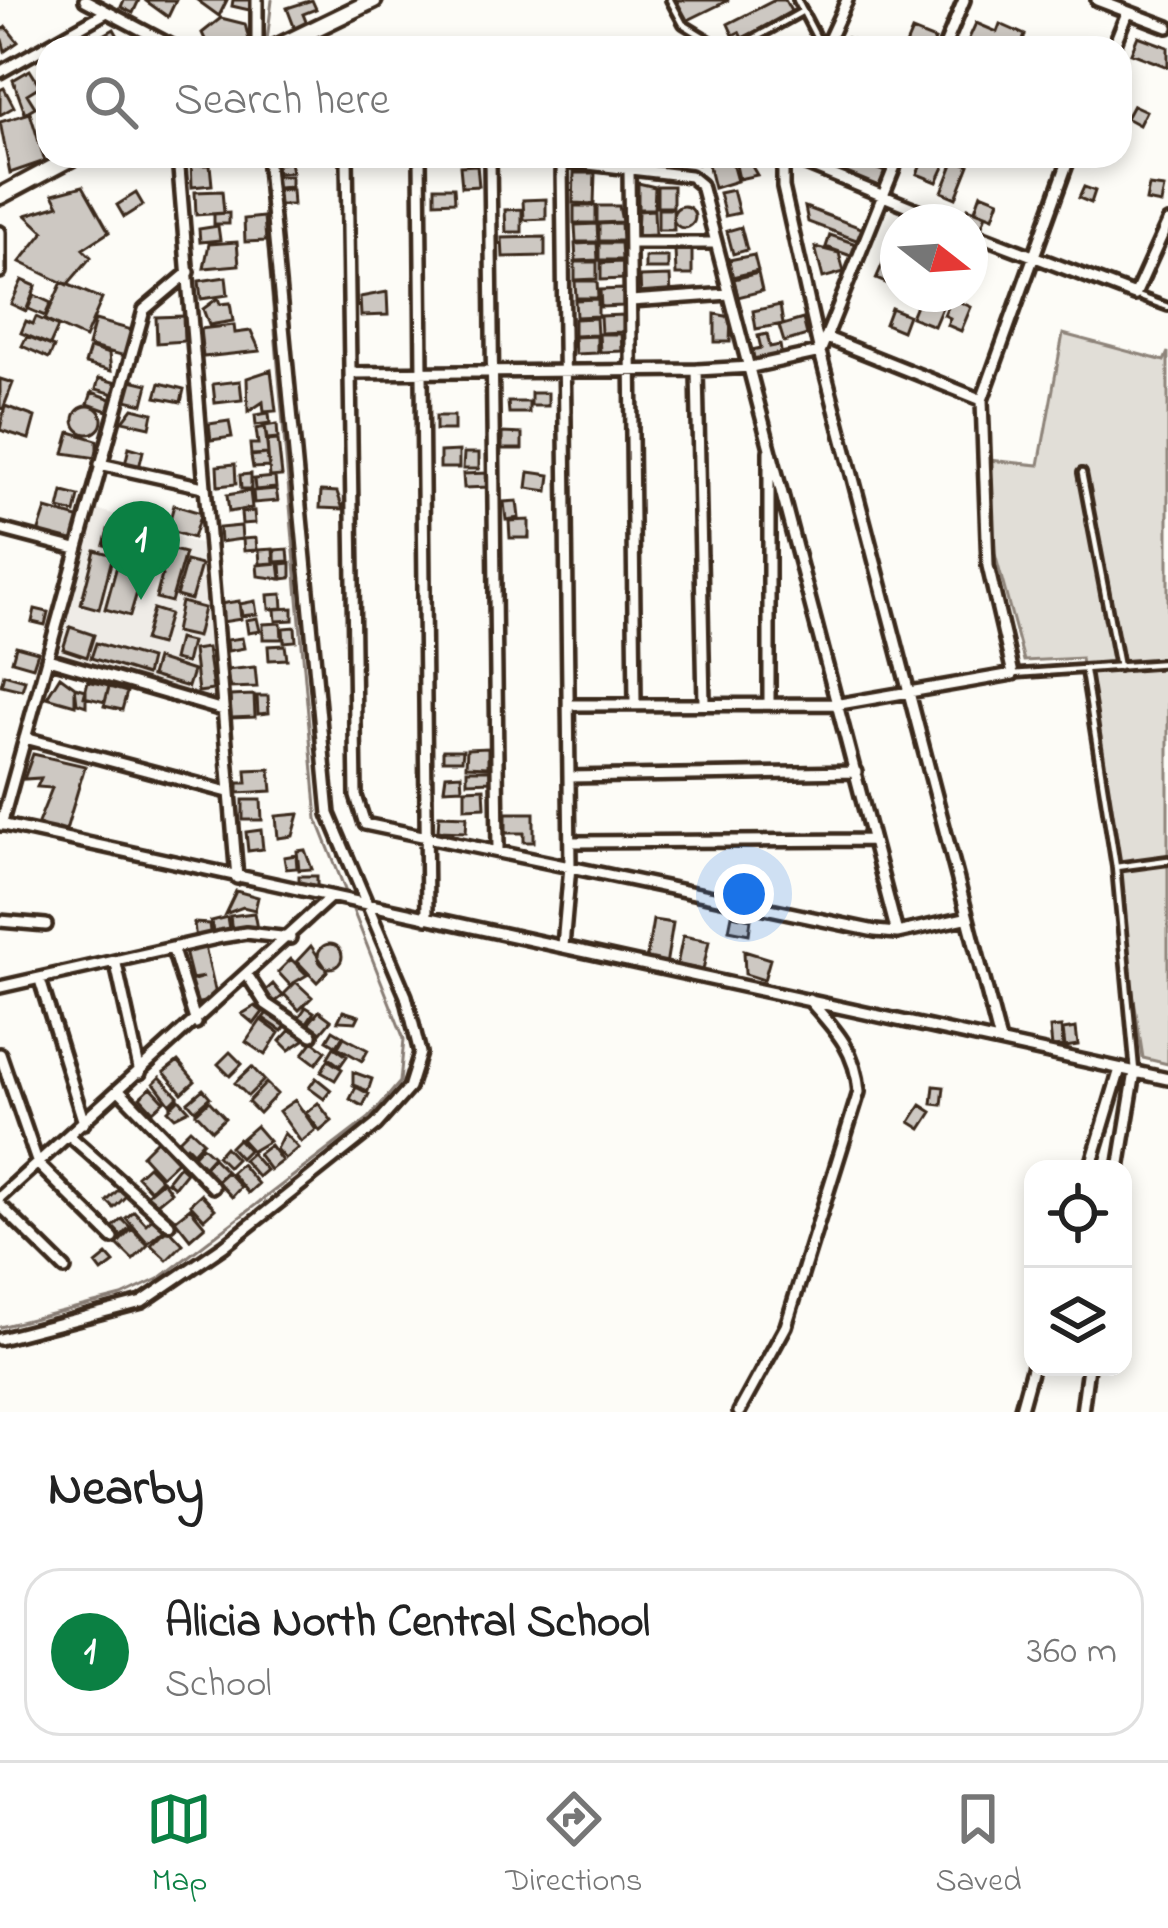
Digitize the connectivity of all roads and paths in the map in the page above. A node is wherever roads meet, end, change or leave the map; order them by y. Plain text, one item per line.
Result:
1 (85, 0) edge
2 (257, 0) edge
3 (374, 0) edge
4 (670, 0) edge
5 (797, 0) edge
6 (847, 0) edge
7 (964, 0) edge
8 (1097, 0) edge
9 (802, 10) junction
10 (106, 13) junction
11 (1127, 13) junction
12 (1168, 28) edge
13 (65, 36) edge
14 (152, 36) edge
15 (257, 36) edge
16 (300, 36) edge
17 (702, 36) edge
18 (758, 36) edge
19 (817, 36) edge
20 (830, 36) edge
21 (949, 36) edge
22 (1118, 36) edge
23 (36, 52) edge
24 (0, 72) edge
25 (52, 168) edge
26 (179, 168) edge
27 (268, 168) edge
28 (347, 168) edge
29 (420, 168) edge
30 (490, 168) edge
31 (562, 168) edge
32 (621, 168) edge
33 (784, 168) edge
34 (814, 168) edge
35 (894, 168) edge
36 (1065, 168) edge
37 (629, 169) junction
38 (883, 195) junction
39 (0, 196) edge
40 (904, 204) edge
41 (1168, 222) edge
42 (0, 232) edge
43 (988, 240) edge
44 (716, 242) junction
45 (633, 243) junction
46 (1030, 257) junction
47 (0, 272) edge
48 (189, 272) junction
49 (729, 294) junction
50 (1135, 295) junction
51 (631, 301) junction
52 (1168, 307) edge
53 (826, 338) junction
54 (820, 352) junction
55 (751, 367) junction
56 (632, 369) junction
57 (698, 370) junction
58 (560, 372) junction
59 (350, 373) junction
60 (422, 373) junction
61 (491, 374) junction
62 (982, 400) junction
63 (769, 434) junction
64 (100, 464) junction
65 (1082, 473) dead end
66 (203, 487) junction
67 (0, 529) edge
68 (76, 549) junction
69 (48, 659) junction
70 (1168, 663) edge
71 (1119, 667) junction
72 (1085, 670) junction
73 (1013, 674) junction
74 (906, 691) junction
75 (704, 703) junction
76 (635, 704) junction
77 (769, 704) junction
78 (840, 704) junction
79 (568, 705) junction
80 (223, 710) junction
81 (25, 738) junction
82 (856, 772) junction
83 (569, 777) junction
84 (228, 792) junction
85 (1, 825) edge
86 (425, 837) junction
87 (872, 841) junction
88 (570, 842) junction
89 (498, 851) junction
90 (1168, 860) edge
91 (570, 866) junction
92 (1117, 867) junction
93 (237, 878) junction
94 (334, 900) junction
95 (364, 907) junction
96 (427, 918) junction
97 (964, 918) junction
98 (0, 921) edge
99 (46, 925) dead end
100 (897, 933) junction
101 (290, 938) junction
102 (563, 946) junction
103 (173, 950) junction
104 (116, 964) junction
105 (248, 976) junction
106 (40, 980) junction
107 (0, 988) edge
108 (809, 1000) junction
109 (196, 1022) junction
110 (312, 1035) dead end
111 (1000, 1041) junction
112 (0, 1054) edge
113 (1120, 1069) junction
114 (1136, 1072) junction
115 (140, 1073) junction
116 (1168, 1079) edge
117 (120, 1091) junction
118 (84, 1123) junction
119 (70, 1137) junction
120 (1093, 1160) edge
121 (1121, 1160) edge
122 (38, 1164) junction
123 (213, 1187) dead end
124 (0, 1201) edge
125 (169, 1224) dead end
126 (113, 1238) dead end
127 (65, 1269) dead end
128 (0, 1339) edge
129 (1030, 1376) edge
130 (1087, 1376) edge
131 (739, 1412) edge
132 (1020, 1412) edge
133 (1082, 1412) edge

1 - 10 street
2 - 15 street
3 - 16 main road
4 - 17 lane
5 - 9 lane
6 - 20 street
7 - 21 street
8 - 11 street
9 - 18 lane
9 - 19 lane
10 - 13 street
10 - 14 street
11 - 12 street
11 - 22 street
23 - 24 street
25 - 39 main road
26 - 48 street
27 - 95 street
28 - 59 street
29 - 60 street
30 - 61 street
31 - 58 street
32 - 37 street
33 - 54 street
34 - 38 street
35 - 38 street
36 - 46 street
37 - 44 street
37 - 45 street
38 - 40 street
38 - 53 street
41 - 50 street
42 - 47 street
43 - 46 street
44 - 45 street
44 - 49 street
45 - 51 street
46 - 50 street
46 - 62 street
48 - 64 street
48 - 66 street
49 - 51 street
49 - 55 street
50 - 52 lane
51 - 56 street
53 - 54 street
53 - 62 street
54 - 55 street
54 - 74 street
55 - 57 street
55 - 63 street
56 - 57 street
56 - 58 street
56 - 76 street
57 - 75 street
58 - 61 street
58 - 79 street
59 - 60 street
59 - 86 street
60 - 61 street
60 - 86 street
61 - 89 street
62 - 73 street
63 - 77 street
63 - 78 street
64 - 66 street
64 - 68 street
65 - 71 lane
66 - 80 street
67 - 68 street
68 - 69 street
69 - 80 street
69 - 81 street
70 - 71 lane
71 - 72 lane
72 - 73 lane
72 - 92 lane
73 - 74 street
74 - 78 street
74 - 97 street
75 - 76 street
75 - 77 street
76 - 79 street
77 - 78 street
78 - 82 street
79 - 83 street
80 - 84 street
81 - 84 street
81 - 85 street
82 - 83 street
82 - 87 street
83 - 88 street
84 - 93 street
85 - 93 street
86 - 89 street
86 - 96 street
87 - 88 street
87 - 100 street
88 - 91 street
89 - 91 street
90 - 92 lane
91 - 100 street
91 - 102 street
92 - 114 lane
93 - 94 street
94 - 95 street
94 - 101 street
95 - 96 street
95 - 128 street
96 - 102 street
97 - 100 street
97 - 111 street
98 - 99 street
101 - 103 street
101 - 105 street
102 - 108 street
103 - 104 street
103 - 109 street
104 - 106 street
104 - 115 street
105 - 109 street
105 - 110 street
106 - 107 street
106 - 118 street
108 - 111 street
108 - 131 street
109 - 115 street
111 - 113 street
112 - 122 street
113 - 114 street
113 - 120 street
114 - 116 street
114 - 121 street
115 - 117 street
117 - 118 street
117 - 123 street
118 - 119 street
119 - 122 street
119 - 125 street
122 - 124 street
122 - 126 street
124 - 127 street
129 - 132 street
130 - 133 street

